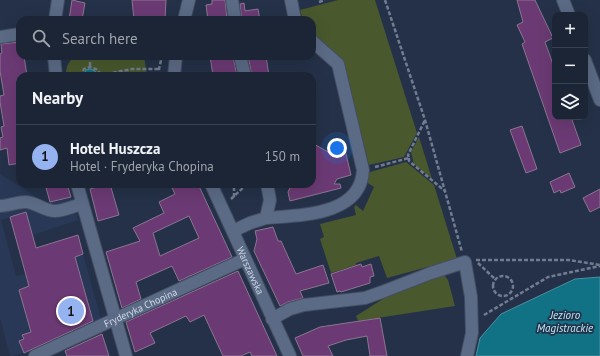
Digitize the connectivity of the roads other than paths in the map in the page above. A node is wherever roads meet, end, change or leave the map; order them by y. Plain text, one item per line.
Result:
1 (58, 0) edge
2 (189, 0) edge
3 (232, 0) edge
4 (291, 0) edge
5 (563, 0) edge
6 (568, 12) edge
7 (56, 16) edge
8 (185, 16) edge
9 (234, 16) edge
10 (294, 16) edge
11 (16, 35) edge
12 (0, 37) edge
13 (316, 45) edge
14 (54, 60) edge
15 (176, 60) edge
16 (241, 60) edge
17 (588, 68) edge
18 (56, 72) edge
19 (174, 72) edge
20 (244, 72) edge
21 (600, 100) edge
22 (78, 188) edge
23 (213, 188) edge
24 (268, 188) edge
25 (82, 204) junction
26 (0, 206) edge
27 (266, 218) junction
28 (233, 231) junction
29 (245, 259) junction
30 (115, 319) junction
31 (272, 319) junction
32 (40, 355) edge
33 (126, 356) edge
34 (290, 356) edge
35 (467, 356) edge

1 - 7 street
2 - 8 street
3 - 9 street
4 - 10 street
5 - 6 street
11 - 12 street
13 - 27 street
14 - 18 street
15 - 19 street
16 - 20 street
17 - 21 street
22 - 25 street
23 - 28 street, Warszawska
24 - 27 street
25 - 26 street
25 - 30 street
27 - 28 street
28 - 29 street, Warszawska
29 - 30 street, Fryderyka Chopina
29 - 31 street, Warszawska
30 - 32 street, Fryderyka Chopina
30 - 33 street
31 - 34 street, Warszawska
31 - 35 street

